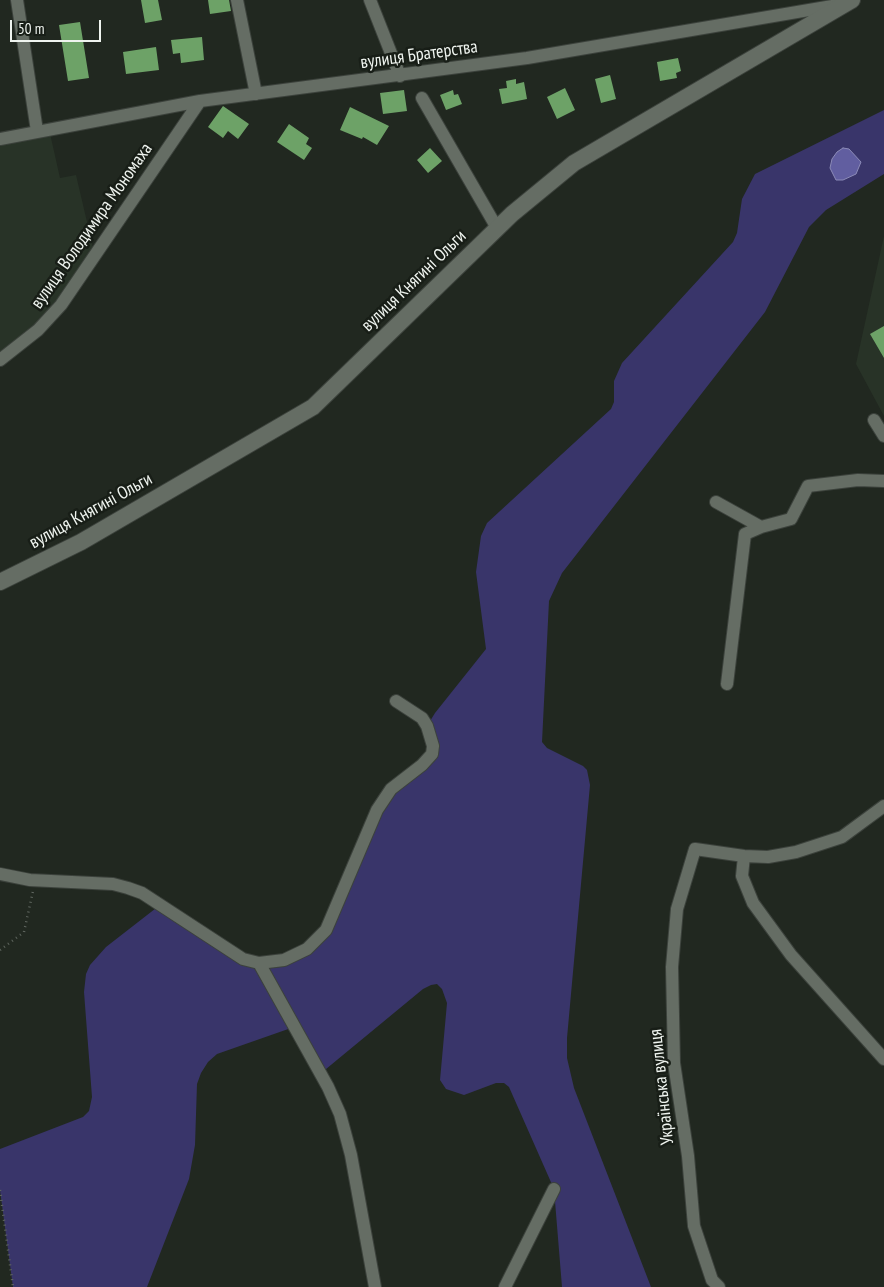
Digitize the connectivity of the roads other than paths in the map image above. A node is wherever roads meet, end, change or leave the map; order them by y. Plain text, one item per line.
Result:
1 (17, 0) edge
2 (237, 0) edge
3 (370, 0) edge
4 (848, 2) edge
5 (400, 76) junction
6 (256, 94) junction
7 (422, 98) dead end
8 (200, 101) junction
9 (37, 132) junction
10 (0, 139) edge
11 (497, 228) junction
12 (0, 360) edge
13 (874, 420) dead end
14 (884, 436) edge
15 (884, 481) edge
16 (716, 502) dead end
17 (761, 527) junction
18 (0, 582) edge
19 (727, 684) dead end
20 (396, 702) dead end
21 (884, 806) edge
22 (744, 856) junction
23 (0, 874) edge
24 (259, 963) junction
25 (884, 1059) edge
26 (554, 1189) dead end
27 (375, 1287) edge
28 (505, 1287) edge
29 (720, 1287) edge

1 - 9 street
2 - 6 street
3 - 5 street
4 - 5 street, вулиця Братерства
4 - 11 street, вулиця Княгині Ольги
5 - 6 street, вулиця Братерства
6 - 8 street, вулиця Братерства
7 - 11 street
8 - 9 street, вулиця Братерства
8 - 12 street, вулиця Володимира Мономаха
9 - 10 street, вулиця Братерства
11 - 18 street, вулиця Княгині Ольги
13 - 14 street
15 - 17 street
16 - 17 street
17 - 19 street
20 - 24 street
21 - 22 street
22 - 25 street
22 - 29 street, Українська вулиця
23 - 24 street
24 - 27 street
26 - 28 street

